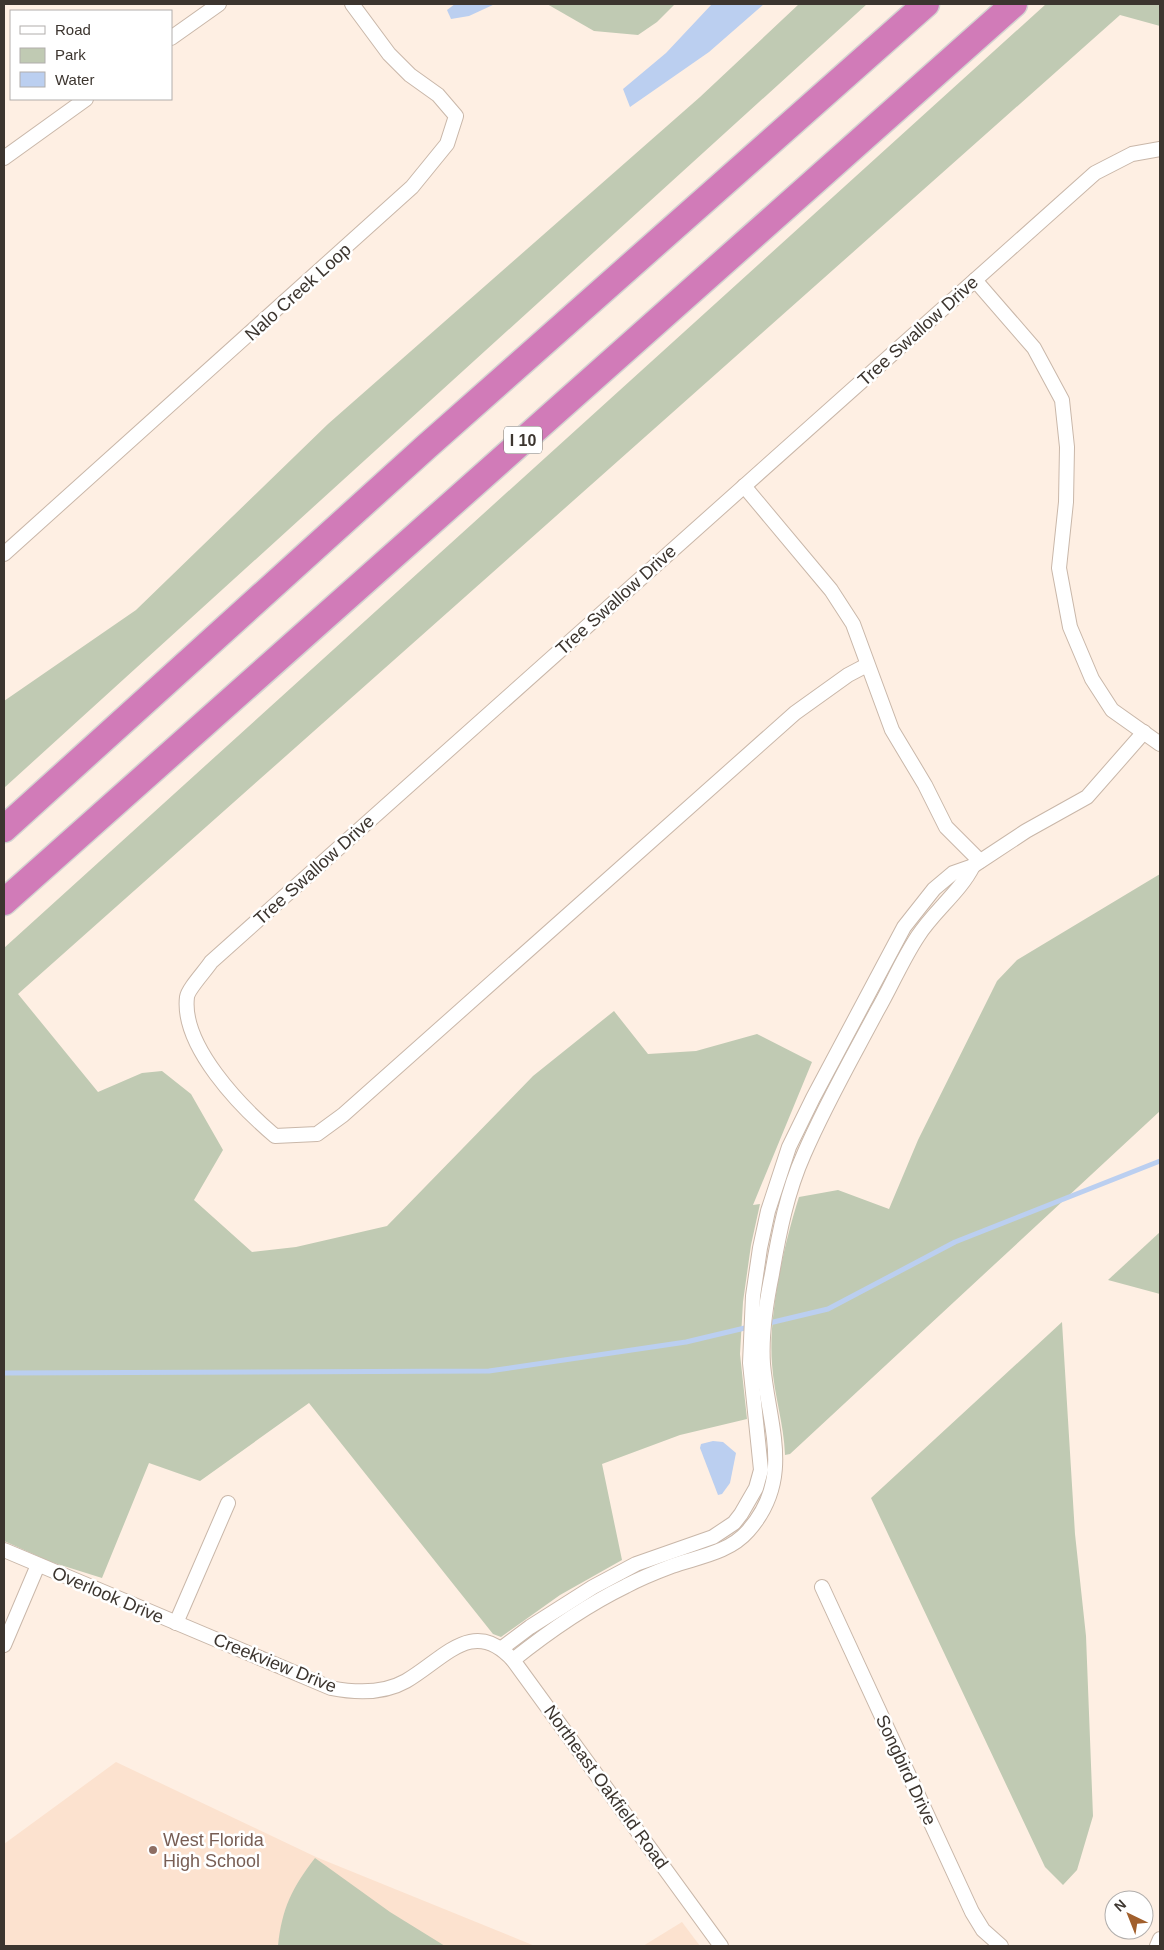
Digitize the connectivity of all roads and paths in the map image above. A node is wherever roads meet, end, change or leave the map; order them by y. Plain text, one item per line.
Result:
1 (219, 4) edge
2 (352, 4) edge
3 (926, 4) edge
4 (1014, 4) edge
5 (172, 37) edge
6 (85, 100) edge
7 (1160, 149) edge
8 (4, 158) edge
9 (975, 280) junction
10 (744, 486) junction
11 (4, 554) edge
12 (867, 665) junction
13 (1144, 732) junction
14 (1160, 744) edge
15 (4, 829) edge
16 (977, 864) junction
17 (4, 902) edge
18 (888, 955) junction
19 (903, 964) junction
20 (836, 1055) junction
21 (849, 1062) junction
22 (756, 1362) junction
23 (228, 1503) dead end
24 (4, 1550) edge
25 (666, 1552) junction
26 (38, 1565) junction
27 (672, 1566) junction
28 (822, 1587) dead end
29 (176, 1623) junction
30 (482, 1640) joint
31 (4, 1646) edge
32 (502, 1648) junction
33 (513, 1660) junction
34 (1160, 1940) edge
35 (721, 1946) edge
36 (1001, 1946) edge
37 (1158, 1946) edge

1 - 5 street
2 - 11 street, Nalo Creek Loop
3 - 15 highway
4 - 17 highway, I 10
6 - 8 street
7 - 9 street, Tree Swallow Drive
9 - 10 street, Tree Swallow Drive
9 - 13 street
10 - 12 street
10 - 12 street, Tree Swallow Drive
12 - 16 street
13 - 14 street
13 - 16 street
16 - 18 street
16 - 19 street
18 - 19 street
18 - 20 street
19 - 21 street
20 - 21 street
20 - 22 street
21 - 22 street
22 - 25 street
22 - 27 street
23 - 29 street
24 - 26 street
25 - 27 street
25 - 32 street
26 - 29 street, Overlook Drive
26 - 31 street, Overlook Drive
27 - 33 street
28 - 36 street, Songbird Drive
29 - 30 street, Creekview Drive
30 - 32 street, Northeast Oakfield Road
32 - 33 street, Northeast Oakfield Road
33 - 35 street, Northeast Oakfield Road
34 - 37 street

